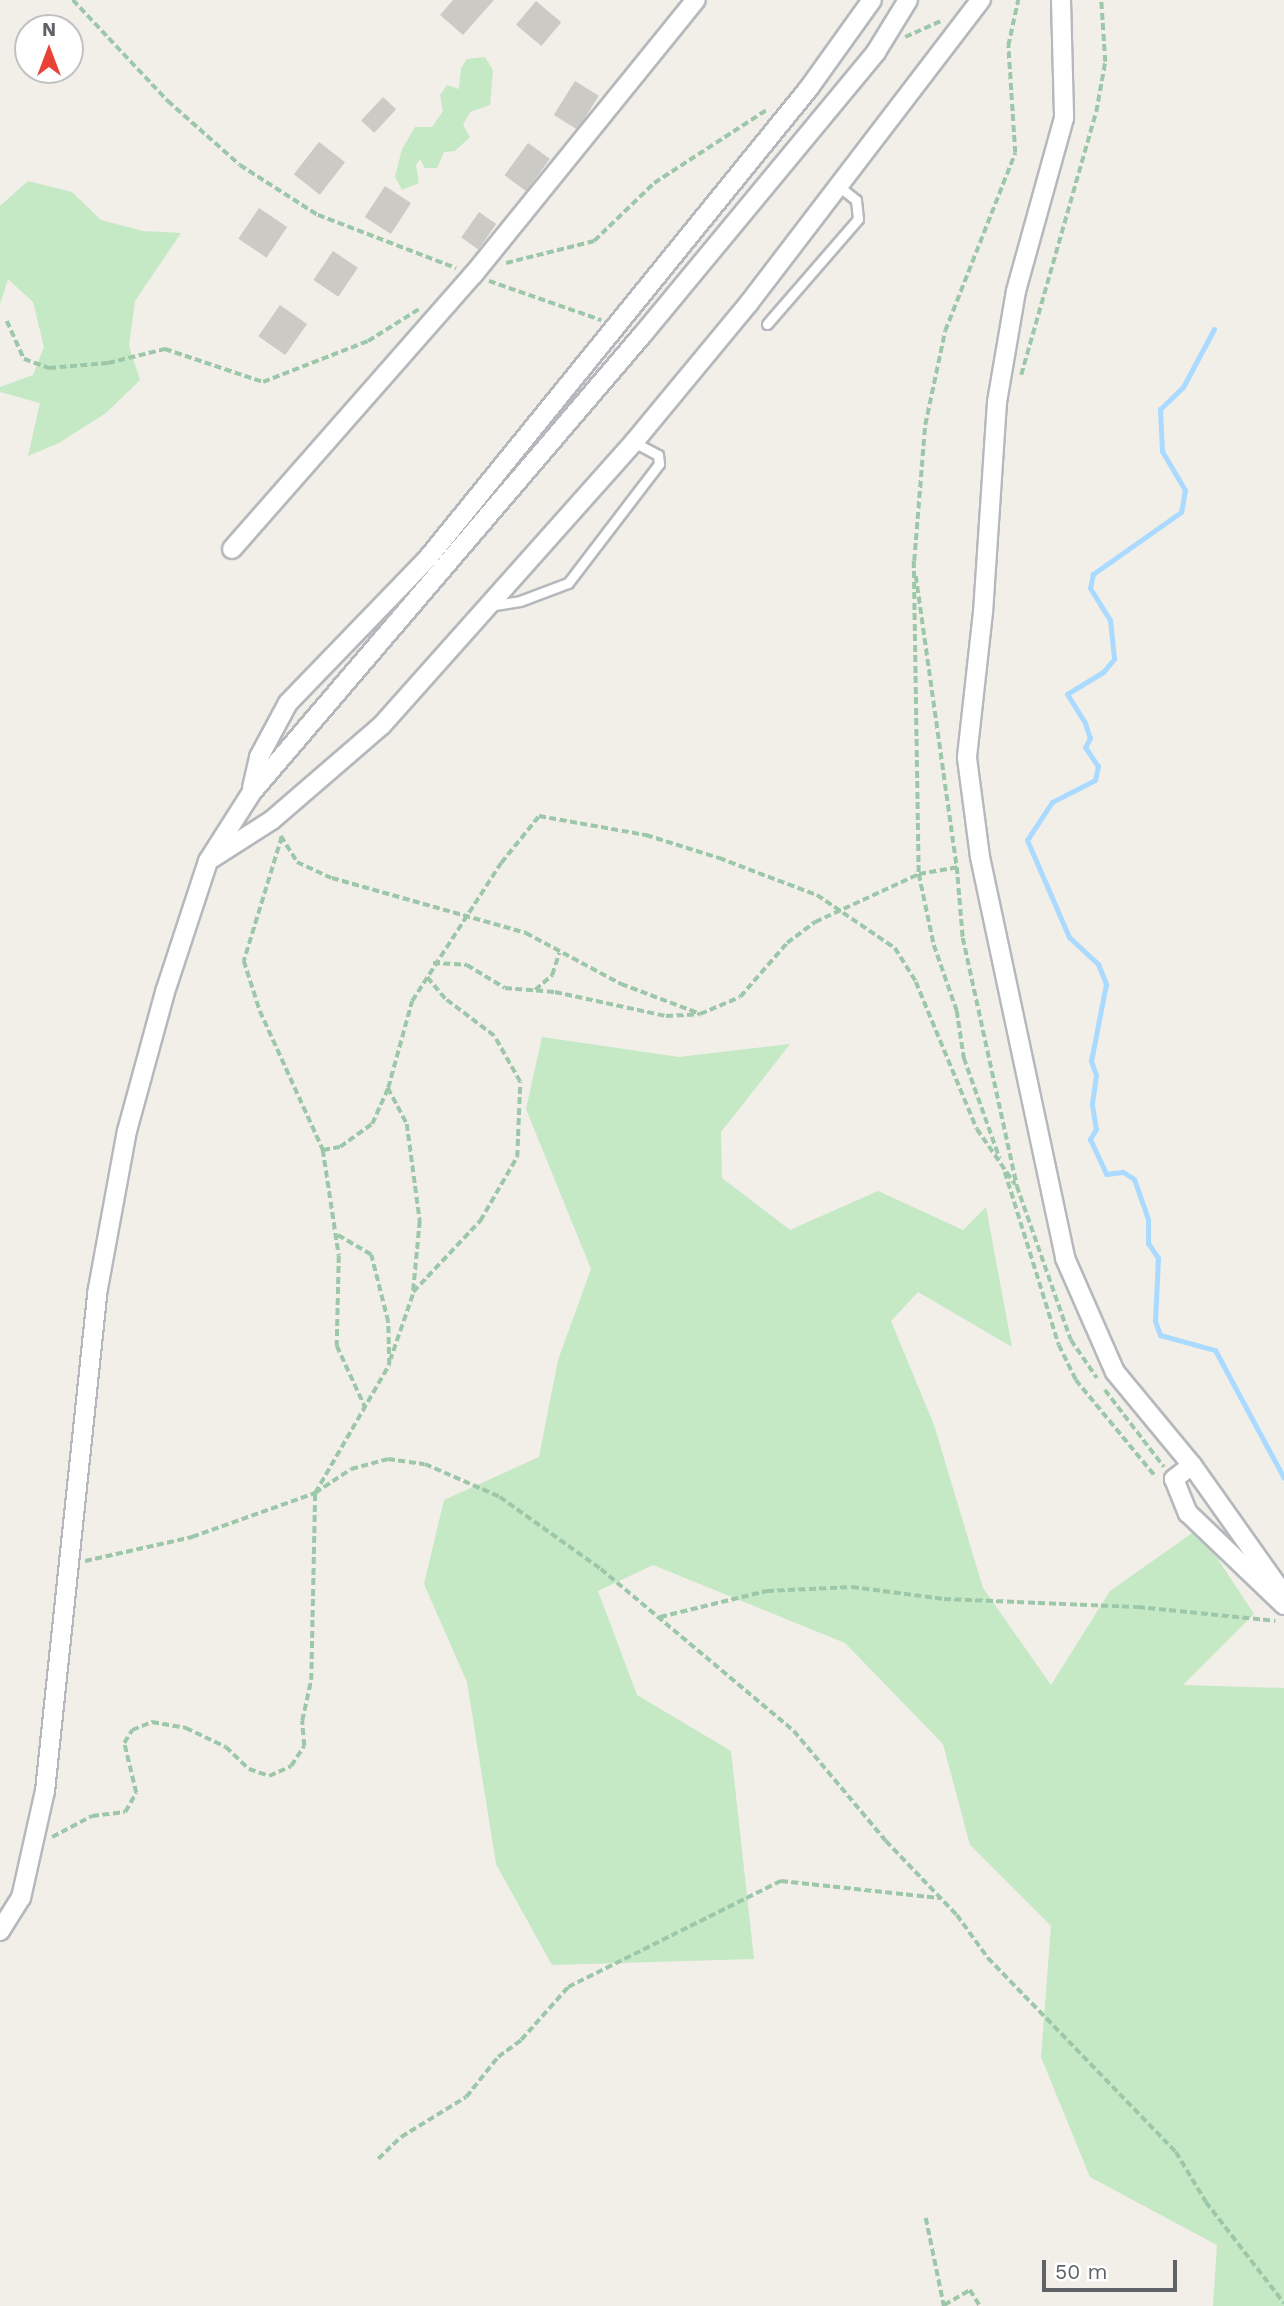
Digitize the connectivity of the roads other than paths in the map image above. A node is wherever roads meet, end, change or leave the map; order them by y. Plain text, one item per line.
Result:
1 (696, 0) edge
2 (872, 0) edge
3 (908, 0) edge
4 (981, 0) edge
5 (1062, 0) edge
6 (839, 186) junction
7 (767, 324) dead end
8 (634, 442) junction
9 (232, 549) dead end
10 (488, 606) junction
11 (251, 792) junction
12 (208, 860) junction
13 (1192, 1465) junction
14 (1284, 1595) edge
15 (1284, 1605) edge
16 (0, 1931) edge

1 - 9 street
2 - 11 street
3 - 11 street
4 - 6 street
5 - 13 street
6 - 7 lane
6 - 8 street
8 - 10 street
8 - 10 lane
10 - 12 street
11 - 12 street
12 - 16 street
13 - 14 street
13 - 15 street

